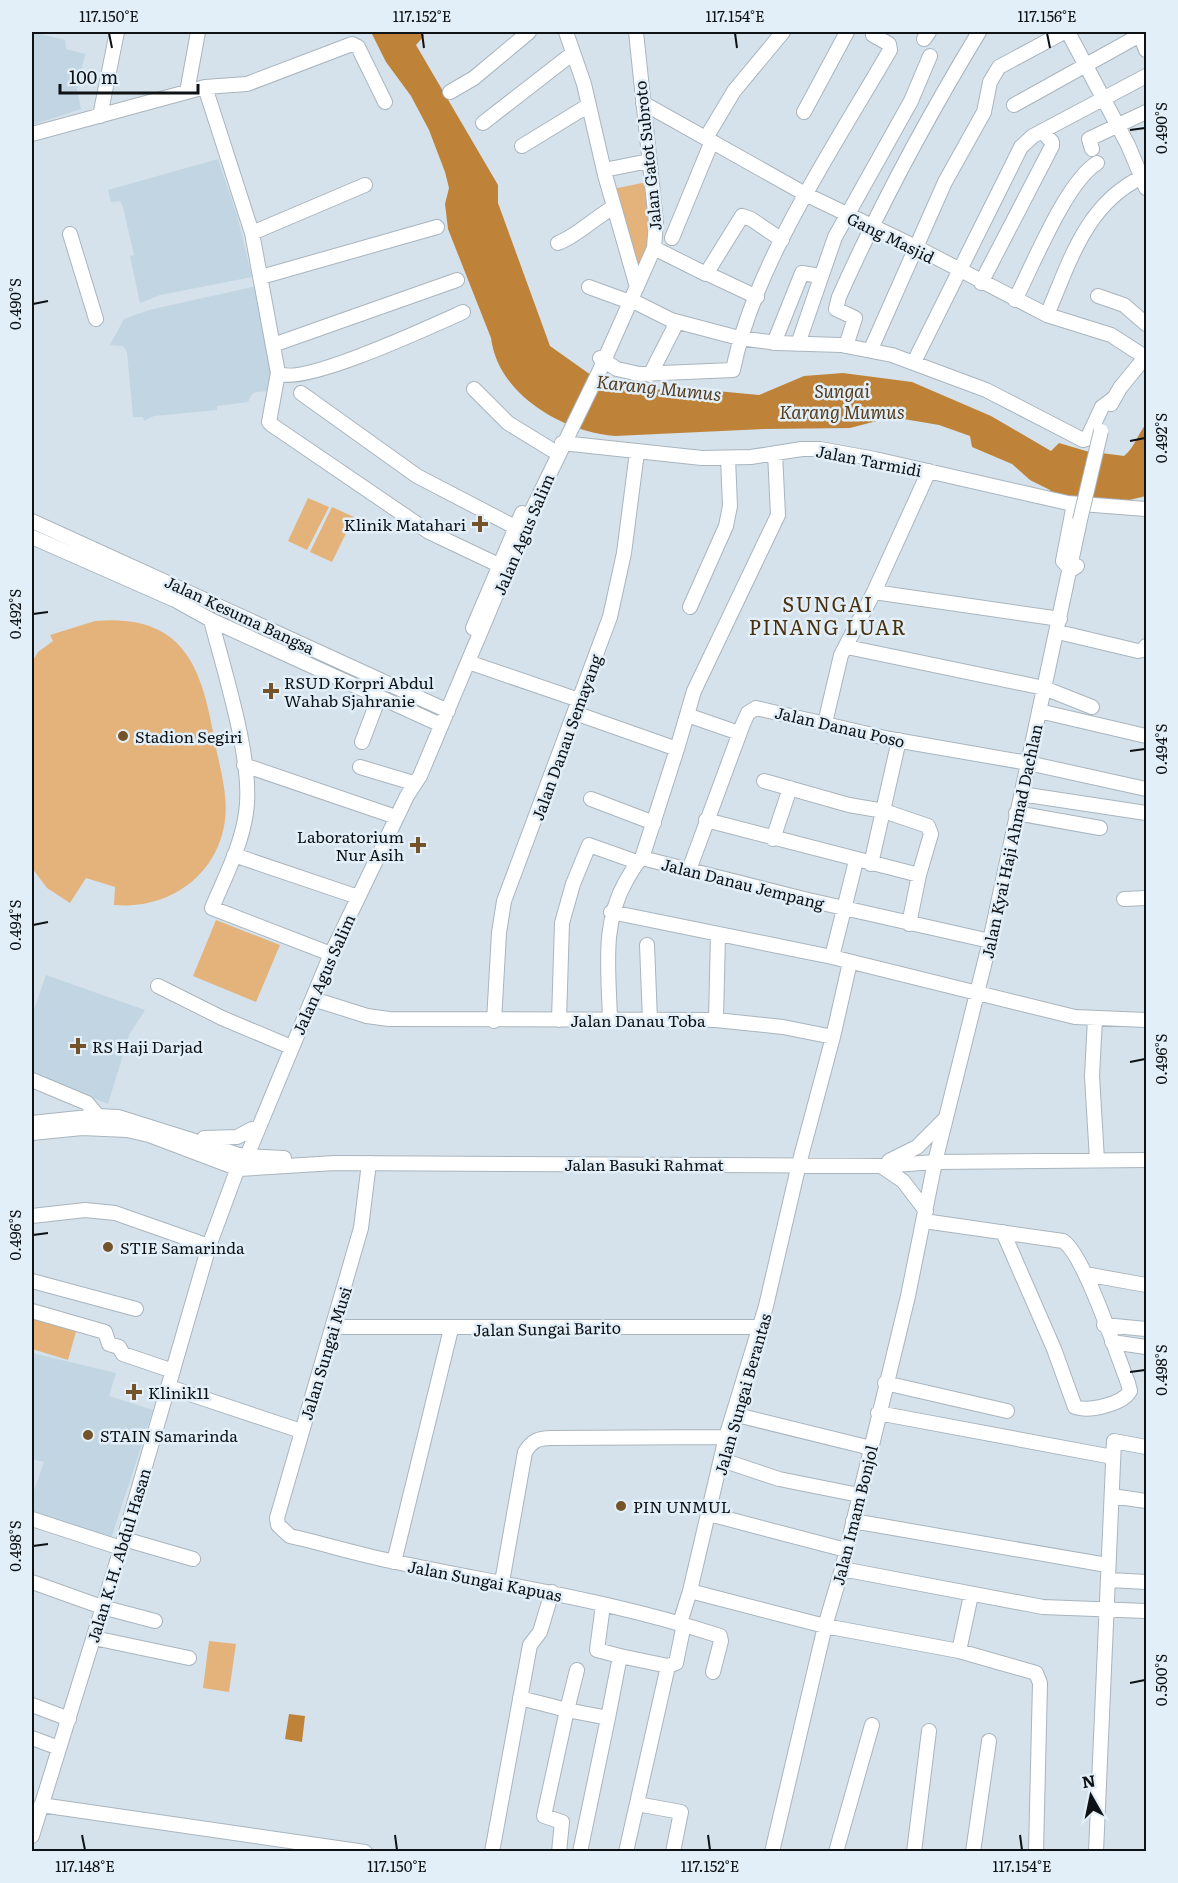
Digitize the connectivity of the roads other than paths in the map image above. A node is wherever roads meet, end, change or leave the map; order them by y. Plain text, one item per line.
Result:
1 (117, 32) edge
2 (198, 32) edge
3 (530, 32) edge
4 (566, 32) edge
5 (636, 32) edge
6 (783, 32) edge
7 (847, 32) edge
8 (979, 32) edge
9 (1066, 32) edge
10 (872, 33) edge
11 (1140, 33) edge
12 (1146, 51) edge
13 (573, 53) junction
14 (930, 56) dead end
15 (1086, 65) junction
16 (1146, 76) edge
17 (196, 89) junction
18 (450, 92) dead end
19 (1105, 99) junction
20 (385, 102) dead end
21 (643, 104) junction
22 (589, 105) junction
23 (1014, 105) dead end
24 (804, 112) dead end
25 (1146, 112) edge
26 (100, 116) junction
27 (483, 123) dead end
28 (1118, 125) junction
29 (1042, 131) junction
30 (32, 134) edge
31 (709, 140) junction
32 (522, 146) dead end
33 (1092, 149) dead end
34 (649, 161) junction
35 (1097, 163) dead end
36 (604, 170) junction
37 (1144, 182) edge
38 (365, 185) dead end
39 (807, 195) junction
40 (614, 207) junction
41 (845, 214) junction
42 (873, 220) junction
43 (437, 227) dead end
44 (252, 233) junction
45 (69, 234) dead end
46 (672, 238) dead end
47 (782, 240) junction
48 (558, 243) dead end
49 (916, 247) junction
50 (654, 248) junction
51 (958, 271) junction
52 (708, 274) junction
53 (820, 276) junction
54 (261, 277) junction
55 (457, 280) dead end
56 (981, 283) junction
57 (589, 287) dead end
58 (1098, 296) dead end
59 (757, 297) junction
60 (631, 300) junction
61 (1015, 300) junction
62 (464, 312) dead end
63 (1047, 315) junction
64 (96, 320) dead end
65 (677, 322) junction
66 (1146, 324) edge
67 (739, 338) junction
68 (774, 343) junction
69 (798, 344) junction
70 (273, 345) junction
71 (846, 346) junction
72 (871, 349) junction
73 (1146, 356) edge
74 (914, 362) junction
75 (600, 364) junction
76 (277, 371) junction
77 (650, 375) junction
78 (474, 389) dead end
79 (301, 393) dead end
80 (1114, 398) junction
81 (560, 441) junction
82 (637, 452) junction
83 (775, 453) junction
84 (728, 458) junction
85 (929, 471) junction
86 (540, 483) junction
87 (1074, 504) junction
88 (1097, 507) junction
89 (1146, 509) edge
90 (32, 520) edge
91 (515, 527) junction
92 (32, 537) edge
93 (127, 562) junction
94 (503, 567) junction
95 (1071, 570) junction
96 (119, 576) junction
97 (189, 591) junction
98 (874, 592) junction
99 (183, 605) junction
100 (690, 607) dead end
101 (211, 620) junction
102 (1059, 626) junction
103 (1146, 646) edge
104 (847, 647) junction
105 (468, 662) junction
106 (1044, 688) junction
107 (379, 697) junction
108 (577, 706) junction
109 (1092, 707) dead end
110 (444, 709) junction
111 (1039, 711) junction
112 (687, 715) junction
113 (437, 723) junction
114 (825, 723) junction
115 (739, 733) junction
116 (1146, 736) edge
117 (899, 740) junction
118 (362, 742) dead end
119 (677, 749) junction
120 (1028, 763) junction
121 (244, 765) junction
122 (360, 767) dead end
123 (764, 781) dead end
124 (790, 788) junction
125 (408, 789) junction
126 (1146, 789) edge
127 (1021, 794) junction
128 (591, 799) dead end
129 (884, 811) junction
130 (1016, 813) junction
131 (1146, 813) edge
132 (396, 817) junction
133 (706, 820) junction
134 (654, 823) junction
135 (1100, 828) dead end
136 (773, 839) junction
137 (234, 855) junction
138 (639, 860) junction
139 (864, 862) junction
140 (689, 870) junction
141 (919, 875) junction
142 (358, 897) junction
143 (1146, 898) edge
144 (1125, 899) dead end
145 (843, 908) junction
146 (611, 912) junction
147 (909, 924) junction
148 (718, 935) junction
149 (990, 941) junction
150 (647, 945) dead end
151 (331, 954) junction
152 (832, 957) junction
153 (850, 962) junction
154 (158, 986) dead end
155 (978, 995) junction
156 (313, 999) junction
157 (1095, 1019) junction
158 (559, 1020) junction
159 (650, 1020) junction
160 (716, 1020) junction
161 (1146, 1020) edge
162 (494, 1021) junction
163 (610, 1021) junction
164 (834, 1037) junction
165 (291, 1047) junction
166 (284, 1063) junction
167 (32, 1080) edge
168 (948, 1115) junction
169 (98, 1116) junction
170 (32, 1123) edge
171 (252, 1129) junction
172 (32, 1133) edge
173 (187, 1138) junction
174 (243, 1160) junction
175 (1097, 1160) junction
176 (1146, 1160) edge
177 (935, 1162) junction
178 (369, 1163) junction
179 (799, 1164) junction
180 (879, 1165) junction
181 (32, 1216) edge
182 (925, 1216) junction
183 (1003, 1232) junction
184 (209, 1246) junction
185 (1085, 1274) junction
186 (32, 1281) edge
187 (1146, 1285) edge
188 (136, 1309) dead end
189 (32, 1311) edge
190 (1104, 1325) junction
191 (334, 1327) junction
192 (760, 1327) junction
193 (451, 1329) junction
194 (1146, 1329) edge
195 (1112, 1342) junction
196 (1146, 1347) edge
197 (174, 1371) junction
198 (885, 1383) junction
199 (169, 1387) junction
200 (1007, 1410) dead end
201 (879, 1413) junction
202 (733, 1414) junction
203 (301, 1431) junction
204 (726, 1437) junction
205 (1146, 1447) edge
206 (871, 1448) junction
207 (1113, 1457) junction
208 (722, 1460) junction
209 (859, 1495) junction
210 (1112, 1496) junction
211 (1146, 1501) edge
212 (709, 1514) junction
213 (32, 1519) edge
214 (853, 1521) junction
215 (290, 1536) joint
216 (122, 1544) junction
217 (846, 1550) junction
218 (193, 1559) dead end
219 (394, 1562) junction
220 (1107, 1565) junction
221 (842, 1569) junction
222 (1109, 1580) junction
223 (32, 1582) edge
224 (502, 1582) junction
225 (1146, 1582) edge
226 (690, 1591) junction
227 (552, 1592) junction
228 (971, 1595) junction
229 (603, 1605) junction
230 (102, 1607) junction
231 (1108, 1610) junction
232 (1146, 1611) edge
233 (154, 1621) dead end
234 (682, 1623) junction
235 (825, 1626) junction
236 (94, 1638) junction
237 (959, 1651) junction
238 (620, 1656) junction
239 (189, 1658) dead end
240 (668, 1666) junction
241 (577, 1670) dead end
242 (713, 1672) dead end
243 (520, 1698) junction
244 (32, 1705) edge
245 (567, 1710) junction
246 (608, 1718) junction
247 (69, 1719) junction
248 (872, 1725) dead end
249 (929, 1731) dead end
250 (32, 1738) edge
251 (989, 1741) dead end
252 (59, 1748) junction
253 (39, 1798) edge
254 (637, 1804) junction
255 (32, 1836) edge
256 (305, 1847) edge
257 (365, 1851) edge
258 (492, 1851) edge
259 (559, 1851) edge
260 (580, 1851) edge
261 (626, 1851) edge
262 (674, 1851) edge
263 (772, 1851) edge
264 (836, 1851) edge
265 (914, 1851) edge
266 (973, 1851) edge
267 (1036, 1851) edge
268 (1096, 1851) edge

1 - 26 street
2 - 17 street
3 - 18 street
4 - 13 street
5 - 21 street, Jalan Gatot Subroto
6 - 31 street
7 - 24 street
8 - 42 street
9 - 15 street
9 - 49 street
10 - 39 street
11 - 12 street
11 - 15 street
13 - 22 street
13 - 27 street
14 - 41 street
15 - 19 street
15 - 23 street
16 - 19 street
17 - 20 street
17 - 26 street
17 - 44 street
19 - 28 street
19 - 29 street
21 - 31 street, Gang Masjid
21 - 34 street, Jalan Gatot Subroto
22 - 32 street
22 - 36 street
25 - 28 street
26 - 30 street
28 - 33 street
28 - 37 street
29 - 51 street
29 - 56 street
31 - 39 street, Gang Masjid
31 - 46 street
34 - 36 street
34 - 50 street, Jalan Gatot Subroto
35 - 61 street
36 - 40 street
37 - 63 street
38 - 44 street
39 - 41 street, Gang Masjid
39 - 47 street
40 - 48 street
40 - 60 street
41 - 42 street, Gang Masjid
41 - 53 street
42 - 49 street, Gang Masjid
42 - 71 street
43 - 54 street
44 - 54 street
45 - 64 street
47 - 52 street
47 - 59 street
49 - 51 street, Gang Masjid
49 - 72 street
50 - 52 street
50 - 60 street, Jalan Gatot Subroto
51 - 56 street, Gang Masjid
51 - 74 street
52 - 59 street
53 - 68 street
53 - 69 street
54 - 70 street
55 - 70 street
56 - 61 street, Gang Masjid
57 - 60 street
58 - 66 street
59 - 67 street
60 - 65 street
60 - 75 street, Jalan Gatot Subroto
61 - 63 street, Gang Masjid
62 - 76 street
63 - 73 street, Gang Masjid
65 - 67 street
65 - 77 street
67 - 68 street
67 - 77 street
68 - 69 street
69 - 71 street
70 - 76 street
71 - 72 street
72 - 74 street
73 - 80 street
74 - 80 street
75 - 77 street
75 - 81 street, Jalan Agus Salim
76 - 94 street
78 - 81 street
79 - 91 street
80 - 95 street, Jalan Kyai Haji Ahmad Dachlan, bridge
81 - 82 street, Jalan Tarmidi
81 - 86 street, Jalan Agus Salim
82 - 84 street, Jalan Tarmidi
82 - 108 street, Jalan Danau Semayang
83 - 84 street, Jalan Tarmidi
83 - 85 street, Jalan Tarmidi
83 - 112 street, Jalan Danau Jempang
84 - 100 street
85 - 87 street, Jalan Tarmidi
85 - 98 street
86 - 91 street, Jalan Agus Salim
86 - 94 street, Jalan Agus Salim
87 - 88 street, Jalan Tarmidi
87 - 95 street
88 - 89 street, Jalan Tarmidi
88 - 95 street
90 - 93 street, Jalan Kesuma Bangsa
91 - 94 street, Jalan Agus Salim
92 - 96 street, Jalan Kesuma Bangsa
93 - 96 street
93 - 97 street, Jalan Kesuma Bangsa
94 - 105 street, Jalan Agus Salim
94 - 110 street, Jalan Agus Salim
95 - 102 street, Jalan Kyai Haji Ahmad Dachlan
96 - 99 street, Jalan Kesuma Bangsa
97 - 99 street
97 - 110 street, Jalan Kesuma Bangsa
98 - 102 street
98 - 104 street
99 - 101 street, Jalan Kesuma Bangsa
101 - 107 street, Jalan Kesuma Bangsa
101 - 121 street
102 - 103 street
102 - 106 street, Jalan Kyai Haji Ahmad Dachlan
104 - 106 street
104 - 114 street
105 - 108 street
105 - 110 street, Jalan Agus Salim
106 - 109 street
106 - 111 street, Jalan Kyai Haji Ahmad Dachlan
107 - 113 street, Jalan Kesuma Bangsa
107 - 118 street
108 - 119 street
108 - 162 street, Jalan Danau Semayang
110 - 113 street, Jalan Agus Salim
111 - 116 street
111 - 120 street, Jalan Kyai Haji Ahmad Dachlan
112 - 115 street
112 - 119 street, Jalan Danau Jempang
113 - 125 street, Jalan Agus Salim
114 - 115 street, Jalan Danau Poso
114 - 117 street, Jalan Danau Poso
115 - 133 street, Jalan Danau Poso
117 - 120 street, Jalan Danau Poso
117 - 129 street
119 - 134 street, Jalan Danau Jempang
120 - 126 street, Jalan Danau Poso
120 - 127 street, Jalan Kyai Haji Ahmad Dachlan
121 - 132 street
121 - 137 street
122 - 125 street
123 - 124 street
124 - 129 street
124 - 136 street
125 - 132 street, Jalan Agus Salim
127 - 130 street, Jalan Kyai Haji Ahmad Dachlan
127 - 131 street
128 - 134 street
129 - 139 street
129 - 141 street
130 - 135 street
130 - 149 street, Jalan Kyai Haji Ahmad Dachlan
132 - 142 street, Jalan Agus Salim
133 - 136 street
133 - 140 street, Jalan Danau Poso
134 - 138 street, Jalan Danau Jempang
136 - 139 street
137 - 142 street
137 - 151 street
138 - 140 street, Jalan Danau Jempang
138 - 146 street
138 - 158 street
139 - 141 street
139 - 145 street
140 - 145 street, Jalan Danau Jempang
141 - 147 street
142 - 151 street, Jalan Agus Salim
143 - 144 street
145 - 147 street, Jalan Danau Jempang
145 - 152 street
146 - 148 street
146 - 163 street
147 - 149 street, Jalan Danau Jempang
148 - 152 street
148 - 160 street
149 - 155 street, Jalan Kyai Haji Ahmad Dachlan
150 - 159 street
151 - 156 street, Jalan Agus Salim
152 - 153 street
153 - 155 street
153 - 164 street
154 - 165 street
155 - 157 street
155 - 168 street, Jalan Kyai Haji Ahmad Dachlan
156 - 162 street, Jalan Danau Toba
156 - 165 street, Jalan Agus Salim
157 - 161 street
157 - 175 street
158 - 162 street, Jalan Danau Toba
158 - 163 street, Jalan Danau Toba
159 - 160 street, Jalan Danau Toba
159 - 163 street, Jalan Danau Toba
160 - 164 street, Jalan Danau Toba
164 - 179 street
165 - 166 street, Jalan Agus Salim
166 - 171 street
166 - 174 street, Jalan Agus Salim
167 - 169 street
168 - 177 street, Jalan Kyai Haji Ahmad Dachlan
168 - 180 street
169 - 170 street
169 - 173 street
171 - 173 street
171 - 174 street
172 - 174 street
173 - 174 street
174 - 178 street, Jalan Basuki Rahmat
174 - 184 street, Jalan K.H. Abdul Hasan
175 - 176 street, Jalan Basuki Rahmat
175 - 177 street, Jalan Basuki Rahmat
177 - 180 street, Jalan Basuki Rahmat
177 - 182 street, Jalan Imam Bonjol
178 - 179 street, Jalan Basuki Rahmat
178 - 191 street, Jalan Sungai Musi
179 - 180 street, Jalan Basuki Rahmat
179 - 192 street, Jalan Sungai Berantas
180 - 182 street
181 - 184 street
182 - 183 street
182 - 198 street, Jalan Imam Bonjol
183 - 185 street
183 - 195 street
184 - 197 street, Jalan K.H. Abdul Hasan
185 - 187 street
185 - 190 street
186 - 188 street
189 - 197 street
190 - 194 street
190 - 195 street
191 - 193 street, Jalan Sungai Barito
191 - 203 street, Jalan Sungai Musi
192 - 193 street, Jalan Sungai Barito
192 - 202 street, Jalan Sungai Berantas
193 - 219 street
195 - 196 street
197 - 199 street, Jalan K.H. Abdul Hasan
198 - 200 street
198 - 201 street, Jalan Imam Bonjol
199 - 203 street
199 - 216 street, Jalan K.H. Abdul Hasan
201 - 206 street, Jalan Imam Bonjol
201 - 207 street
202 - 204 street, Jalan Sungai Berantas
202 - 206 street
203 - 215 street, Jalan Sungai Musi
204 - 208 street, Jalan Sungai Berantas
204 - 224 street
205 - 207 street
206 - 209 street, Jalan Imam Bonjol
207 - 210 street
208 - 209 street
208 - 212 street, Jalan Sungai Berantas
209 - 214 street, Jalan Imam Bonjol
210 - 211 street
210 - 220 street
212 - 217 street
212 - 226 street, Jalan Sungai Berantas
213 - 216 street
214 - 217 street, Jalan Imam Bonjol
214 - 220 street
215 - 219 street, Jalan Sungai Kapuas
216 - 218 street
216 - 230 street, Jalan K.H. Abdul Hasan
217 - 221 street, Jalan Imam Bonjol
219 - 224 street, Jalan Sungai Kapuas
220 - 222 street
221 - 228 street
221 - 235 street, Jalan Imam Bonjol
222 - 225 street
222 - 231 street
223 - 230 street
224 - 227 street, Jalan Sungai Kapuas
226 - 234 street, Jalan Sungai Berantas
226 - 235 street
227 - 229 street, Jalan Sungai Kapuas
227 - 243 street
228 - 231 street
228 - 237 street
229 - 234 street, Jalan Sungai Kapuas
229 - 238 street
230 - 233 street
230 - 236 street, Jalan K.H. Abdul Hasan
231 - 232 street
231 - 268 street
234 - 240 street, Jalan Sungai Berantas
234 - 242 street, Jalan Sungai Kapuas
235 - 237 street
235 - 263 street, Jalan Imam Bonjol
236 - 239 street
236 - 247 street, Jalan K.H. Abdul Hasan
237 - 267 street
238 - 240 street
238 - 246 street
240 - 254 street
241 - 245 street
243 - 245 street
243 - 258 street
244 - 247 street
245 - 246 street
245 - 259 street
246 - 260 street
247 - 252 street, Jalan K.H. Abdul Hasan
248 - 264 street
249 - 265 street
250 - 252 street
251 - 266 street
252 - 253 street, Jalan K.H. Abdul Hasan
253 - 255 street, Jalan K.H. Abdul Hasan
253 - 256 street
254 - 261 street
254 - 262 street
256 - 257 street

